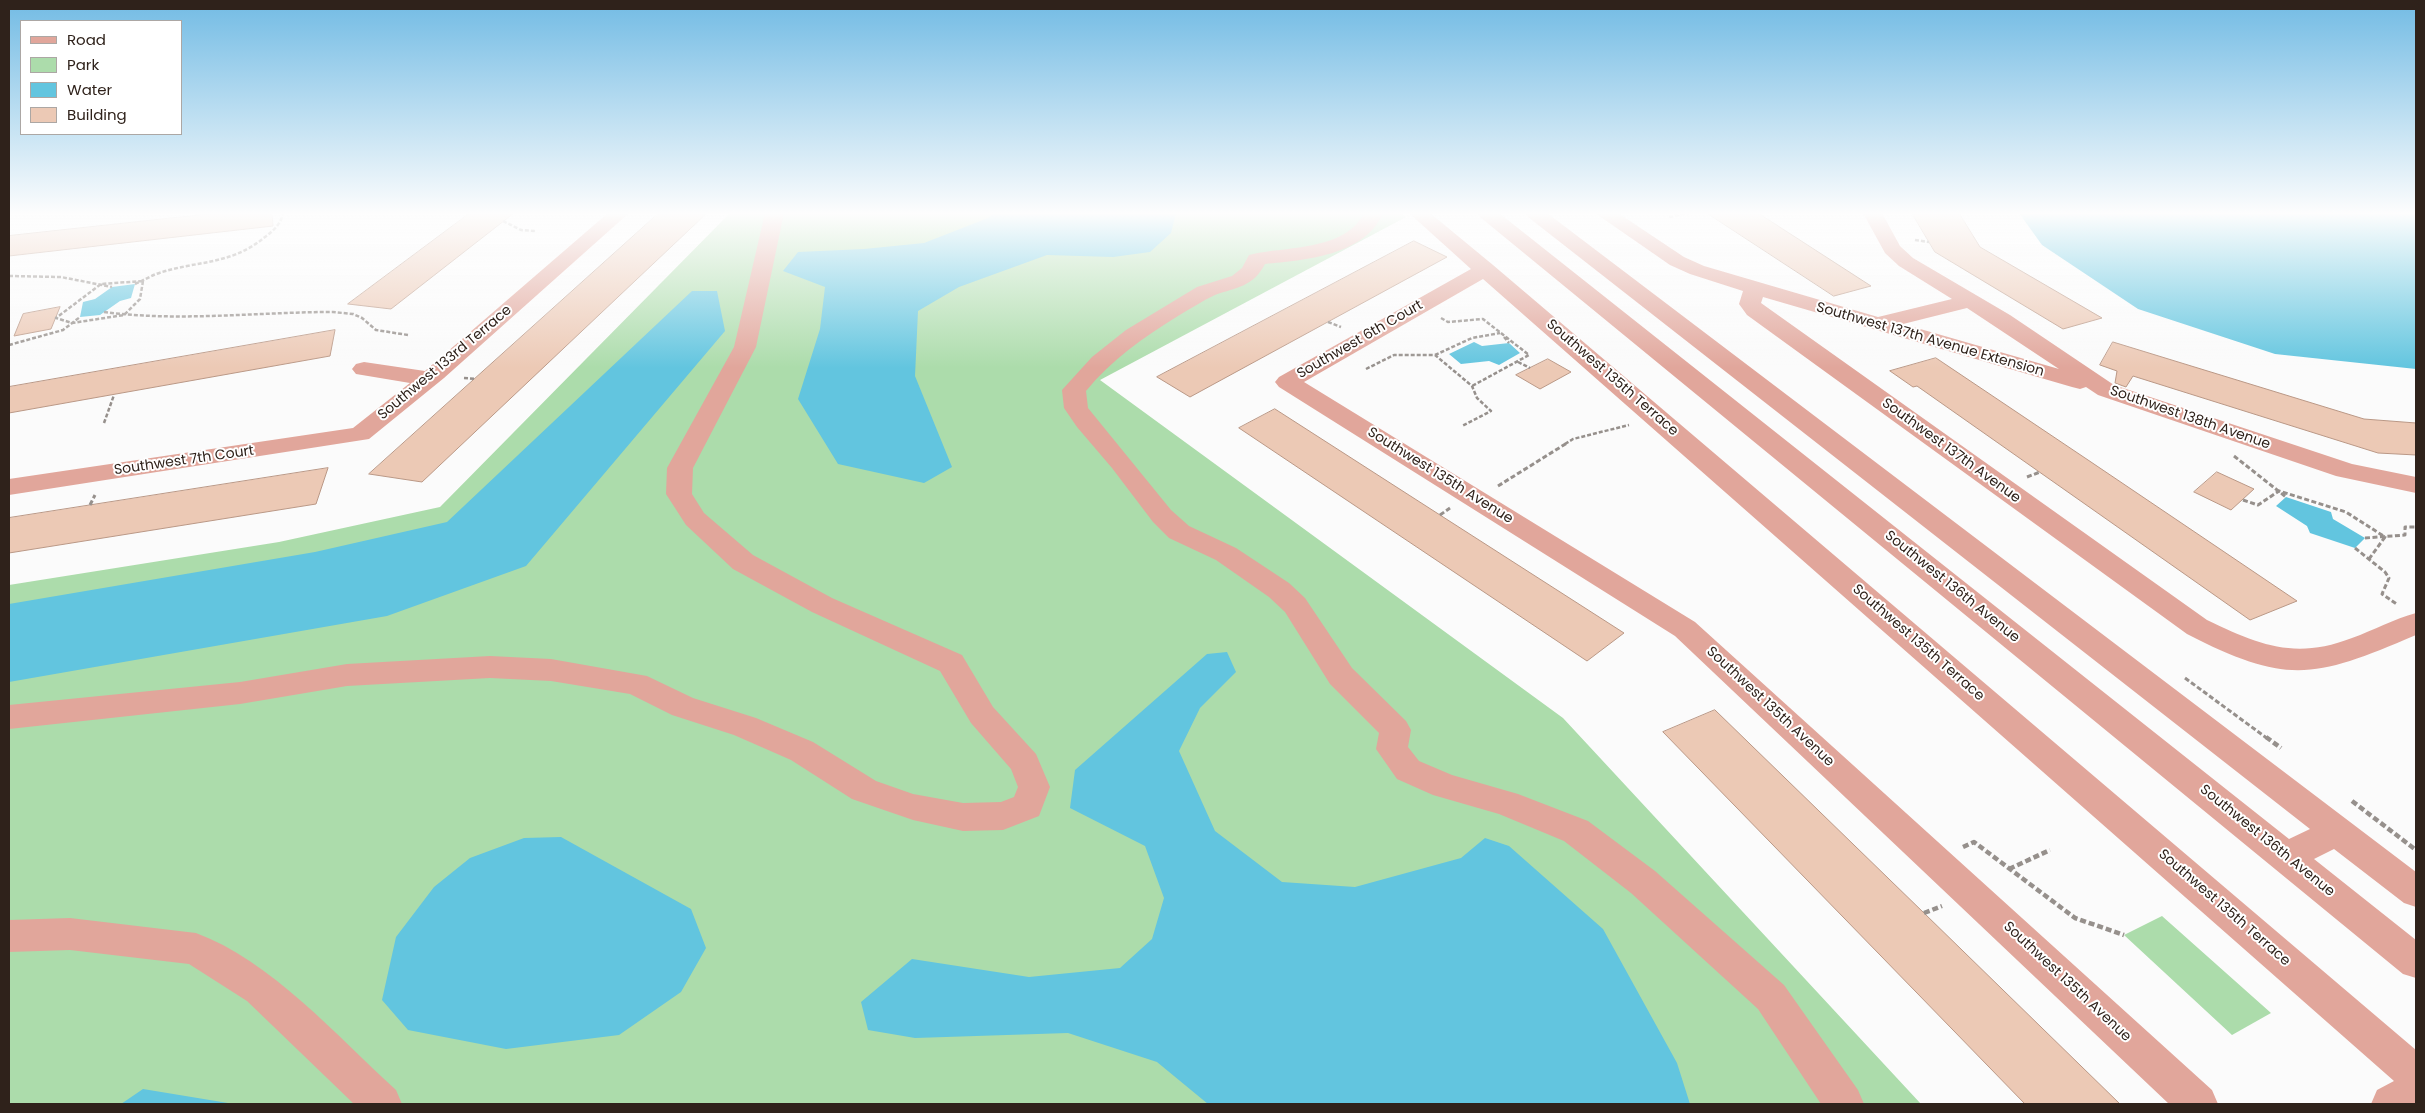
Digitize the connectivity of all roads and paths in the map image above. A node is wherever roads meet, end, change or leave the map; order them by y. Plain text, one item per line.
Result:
1 (201, 265) edge
2 (559, 265) edge
3 (763, 265) edge
4 (1254, 265) edge
5 (1481, 265) edge
6 (1551, 265) edge
7 (1602, 265) edge
8 (1686, 265) edge
9 (1911, 265) edge
10 (1486, 269) junction
11 (9, 276) edge
12 (143, 281) junction
13 (101, 284) junction
14 (135, 284) dead end
15 (112, 287) dead end
16 (1755, 288) junction
17 (1971, 301) junction
18 (1418, 307) junction
19 (104, 312) dead end
20 (124, 315) junction
21 (80, 317) dead end
22 (72, 323) junction
23 (1879, 324) junction
24 (1501, 332) junction
25 (408, 335) dead end
26 (1509, 343) dead end
27 (9, 345) edge
28 (1435, 355) junction
29 (1518, 361) junction
30 (1530, 368) dead end
31 (364, 369) dead end
32 (1366, 369) dead end
33 (427, 378) junction
34 (1287, 382) joint
35 (1472, 386) junction
36 (2106, 390) junction
37 (114, 395) dead end
38 (1656, 416) junction
39 (104, 423) dead end
40 (1462, 426) dead end
41 (360, 434) joint
42 (2236, 434) junction
43 (2416, 485) edge
44 (9, 487) edge
45 (2279, 491) junction
46 (2286, 497) dead end
47 (1477, 498) junction
48 (2243, 500) dead end
49 (2416, 527) edge
50 (2385, 537) junction
51 (2365, 538) dead end
52 (2355, 548) dead end
53 (2369, 559) junction
54 (2410, 615) edge
55 (9, 717) edge
56 (2352, 801) dead end
57 (2337, 831) junction
58 (2050, 850) dead end
59 (2416, 850) edge
60 (2286, 857) junction
61 (1935, 859) junction
62 (2009, 868) junction
63 (2416, 892) edge
64 (2124, 935) dead end
65 (9, 936) edge
66 (2416, 962) edge
67 (2416, 1074) edge
68 (2416, 1090) edge
69 (382, 1104) edge
70 (1844, 1104) edge
71 (2198, 1104) edge
72 (2392, 1104) edge

1 - 12 path
2 - 33 street, Southwest 133rd Terrace
3 - 55 street
4 - 70 street
5 - 10 street, Southwest 135th Terrace
6 - 60 street, Southwest 136th Avenue
7 - 57 street
8 - 16 street
9 - 17 street, Southwest 138th Avenue
10 - 18 street, Southwest 6th Court
10 - 38 street, Southwest 135th Terrace
11 - 13 path
12 - 13 path
12 - 14 path
12 - 20 path
13 - 15 path
13 - 22 path
16 - 23 street, Southwest 137th Avenue Extension
16 - 54 street, Southwest 137th Avenue
17 - 23 street
17 - 36 street, Southwest 138th Avenue
18 - 24 path
18 - 34 street, Southwest 6th Court
19 - 20 path
20 - 22 path
20 - 25 path
21 - 22 path
22 - 27 path
23 - 36 street, Southwest 137th Avenue Extension
24 - 26 path
24 - 28 path
24 - 29 path
28 - 32 path
28 - 35 path
29 - 30 path
29 - 35 path
31 - 33 street
33 - 41 street, Southwest 133rd Terrace
34 - 47 street, Southwest 135th Avenue
35 - 40 path
36 - 42 street, Southwest 138th Avenue
37 - 39 path
38 - 47 path
38 - 67 street, Southwest 135th Terrace
41 - 44 street, Southwest 7th Court
42 - 43 street, Southwest 138th Avenue
42 - 45 path
45 - 46 path
45 - 48 path
45 - 50 path
47 - 61 street, Southwest 135th Avenue
49 - 50 path
50 - 51 path
50 - 53 path
52 - 53 path
53 - 54 path
56 - 59 path
57 - 60 street
57 - 63 street
58 - 62 path
60 - 66 street, Southwest 136th Avenue
61 - 62 path
61 - 71 street, Southwest 135th Avenue
62 - 64 path
65 - 69 street
68 - 72 street

